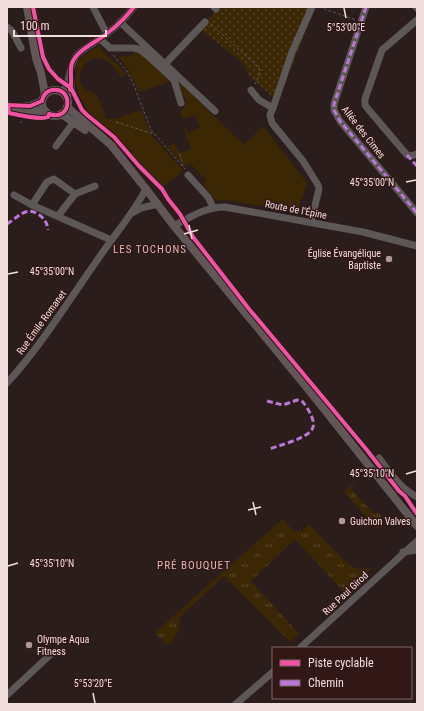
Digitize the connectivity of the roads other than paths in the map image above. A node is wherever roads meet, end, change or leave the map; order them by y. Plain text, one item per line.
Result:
1 (26, 7) edge
2 (92, 7) edge
3 (134, 7) edge
4 (312, 7) edge
5 (366, 7) edge
6 (417, 20) edge
7 (207, 21) road end
8 (120, 22) junction
9 (7, 26) edge
10 (107, 34) junction
11 (100, 39) junction
12 (21, 48) dead end
13 (165, 64) junction
14 (41, 74) junction
15 (251, 90) road end
16 (62, 93) junction
17 (43, 98) junction
18 (180, 103) dead end
19 (8, 106) edge
20 (67, 107) junction
21 (272, 108) junction
22 (215, 111) dead end
23 (46, 112) junction
24 (61, 114) junction
25 (76, 119) junction
26 (56, 146) dead end
27 (417, 154) edge
28 (188, 175) dead end
29 (96, 186) dead end
30 (146, 189) junction
31 (75, 194) junction
32 (14, 196) dead end
33 (158, 204) junction
34 (32, 205) junction
35 (213, 208) junction
36 (132, 213) junction
37 (417, 213) edge
38 (58, 216) junction
39 (311, 222) junction
40 (174, 226) junction
41 (111, 240) junction
42 (417, 246) edge
43 (7, 382) edge
44 (379, 458) dead end
45 (417, 497) edge
46 (417, 526) edge
47 (417, 541) edge
48 (417, 550) edge
49 (403, 552) junction
50 (301, 647) edge
51 (50, 655) dead end
52 (272, 673) edge
53 (7, 695) edge
54 (236, 704) edge

1 - 14 main road
2 - 10 street
3 - 8 street
4 - 21 street
5 - 37 street, Allée des Cimes
6 - 27 street
7 - 13 street
8 - 10 street
8 - 13 street
9 - 12 street
10 - 11 street
11 - 16 street
11 - 18 street
13 - 22 street
14 - 16 main road
14 - 17 main road
15 - 21 street
16 - 17 main road
16 - 20 main road
17 - 19 main road
17 - 23 main road
19 - 23 main road
20 - 24 main road
20 - 25 main road
21 - 39 street
23 - 24 main road
24 - 25 main road
25 - 26 street
25 - 30 main road
28 - 35 street
29 - 31 street
30 - 33 main road
30 - 36 street, Rue Émile Romanet
31 - 34 street
31 - 38 street
32 - 34 street
33 - 36 street
33 - 40 main road
34 - 38 street
35 - 39 street, Route de l'Épine
35 - 40 street, Route de l'Épine
36 - 41 street, Rue Émile Romanet
38 - 41 street
39 - 42 street, Route de l'Épine
40 - 46 main road
41 - 43 street, Rue Émile Romanet
44 - 45 street
47 - 49 street, Rue Paul Girod
48 - 49 street
49 - 50 street, Rue Paul Girod
51 - 53 street
52 - 54 street

